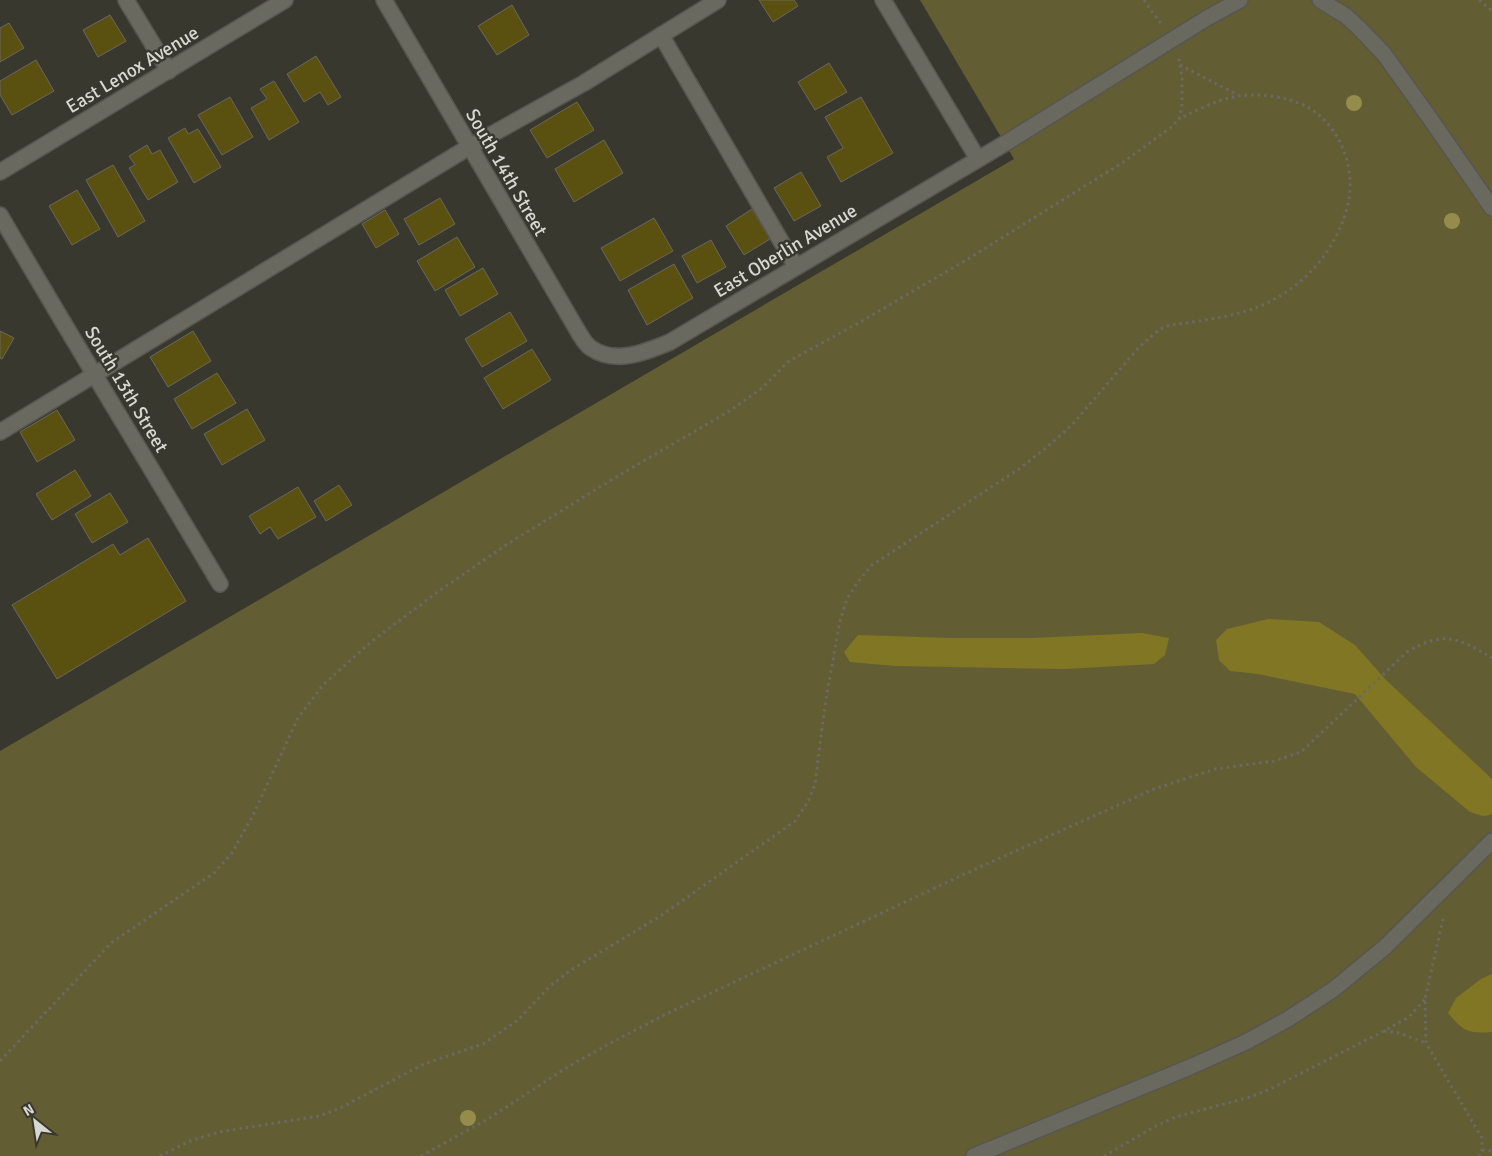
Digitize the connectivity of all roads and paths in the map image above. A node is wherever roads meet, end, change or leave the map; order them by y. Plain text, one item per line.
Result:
1 (126, 0) edge
2 (285, 0) edge
3 (384, 0) edge
4 (718, 0) edge
5 (883, 0) edge
6 (1144, 0) edge
7 (1240, 0) edge
8 (1320, 0) edge
9 (1479, 0) edge
10 (1492, 11) edge
11 (1161, 25) dead end
12 (661, 35) junction
13 (1179, 58) dead end
14 (1180, 64) junction
15 (169, 71) junction
16 (1239, 96) junction
17 (1179, 118) junction
18 (469, 147) junction
19 (978, 159) junction
20 (0, 172) edge
21 (1492, 208) edge
22 (0, 215) edge
23 (796, 267) junction
24 (606, 356) joint
25 (94, 376) junction
26 (0, 432) edge
27 (220, 584) dead end
28 (1492, 658) edge
29 (1492, 841) edge
30 (1444, 916) dead end
31 (1425, 999) junction
32 (1384, 1031) junction
33 (1426, 1043) junction
34 (0, 1061) edge
35 (1482, 1150) junction
36 (1492, 1152) edge
37 (160, 1156) edge
38 (421, 1156) edge
39 (974, 1156) edge
40 (1104, 1156) edge
41 (1479, 1156) edge

1 - 15 street
2 - 15 street, East Lenox Avenue
3 - 18 street, South 14th Street
4 - 12 street
5 - 19 street
6 - 11 path
7 - 19 street, East Oberlin Avenue
8 - 21 street
9 - 10 path
12 - 18 street
12 - 23 street
13 - 14 path
14 - 16 path
14 - 17 path
15 - 20 street, East Lenox Avenue
16 - 17 path
16 - 37 path
17 - 34 path
18 - 24 street, South 14th Street
18 - 25 street
19 - 23 street, East Oberlin Avenue
22 - 25 street, South 13th Street
23 - 24 street, East Oberlin Avenue
25 - 26 street
25 - 27 street, South 13th Street
28 - 38 path
29 - 39 street
30 - 31 path
31 - 32 path
31 - 33 path
32 - 33 path
32 - 40 path
33 - 35 path
35 - 36 path
35 - 41 path

